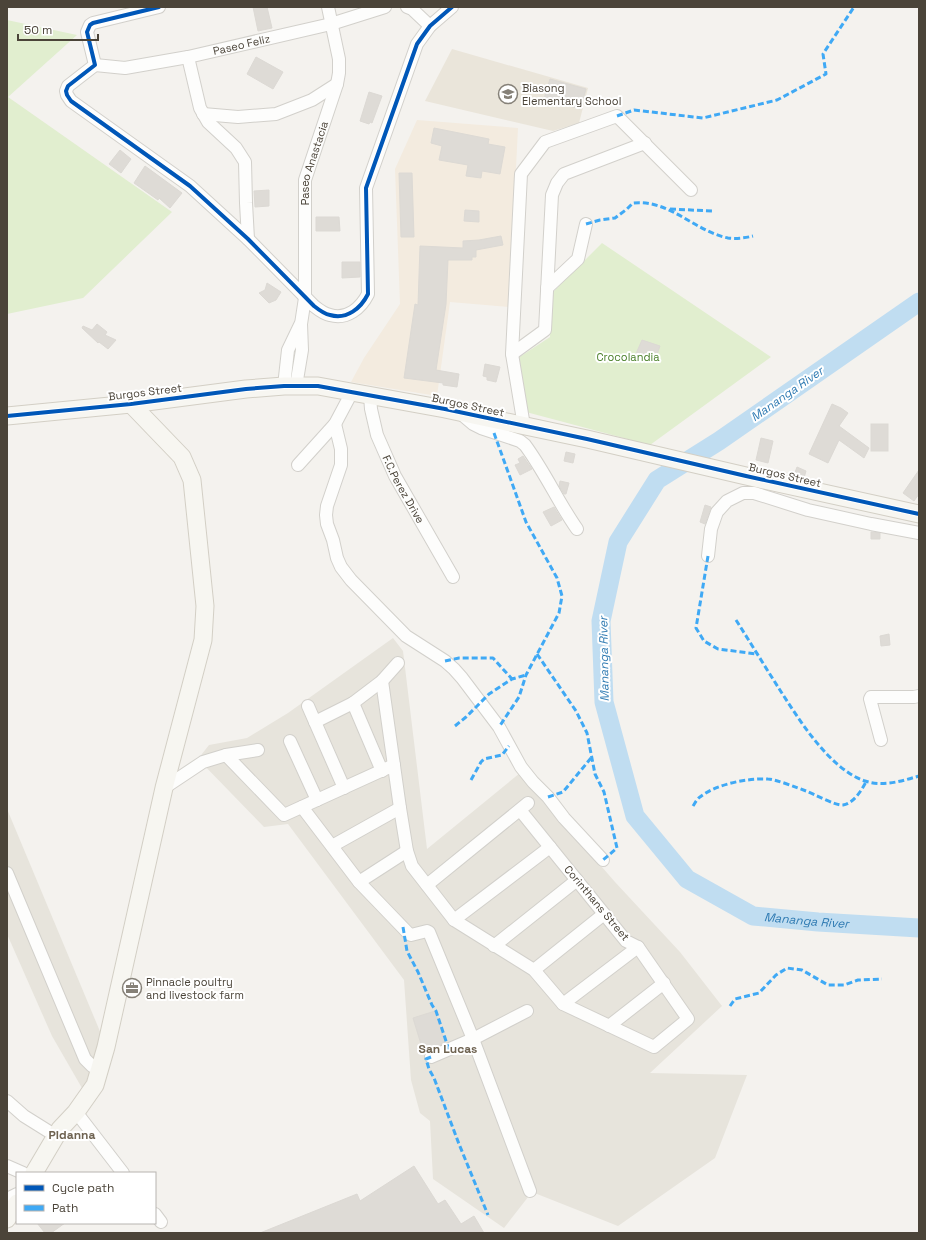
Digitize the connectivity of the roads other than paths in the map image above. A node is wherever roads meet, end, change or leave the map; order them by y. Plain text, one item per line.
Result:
1 (159, 7) edge
2 (328, 7) edge
3 (385, 7) edge
4 (407, 7) edge
5 (452, 7) edge
6 (331, 24) junction
7 (430, 26) junction
8 (188, 57) junction
9 (95, 65) junction
10 (337, 84) junction
11 (203, 114) junction
12 (645, 143) junction
13 (692, 190) dead end
14 (586, 224) dead end
15 (248, 239) junction
16 (547, 288) junction
17 (305, 298) junction
18 (512, 354) junction
19 (290, 386) junction
20 (352, 392) junction
21 (370, 396) junction
22 (131, 404) junction
23 (459, 412) junction
24 (7, 416) edge
25 (335, 424) junction
26 (524, 426) junction
27 (298, 465) dead end
28 (919, 514) edge
29 (577, 529) dead end
30 (919, 533) edge
31 (708, 556) dead end
32 (453, 577) dead end
33 (398, 663) dead end
34 (382, 681) junction
35 (919, 696) edge
36 (352, 703) junction
37 (308, 706) dead end
38 (316, 722) junction
39 (881, 740) dead end
40 (290, 741) dead end
41 (258, 750) dead end
42 (226, 755) junction
43 (394, 765) junction
44 (382, 770) junction
45 (164, 788) junction
46 (344, 788) junction
47 (317, 800) junction
48 (302, 807) junction
49 (400, 808) junction
50 (332, 846) junction
51 (550, 847) junction
52 (407, 851) junction
53 (603, 860) dead end
54 (577, 880) junction
55 (8, 881) edge
56 (358, 882) junction
57 (427, 885) junction
58 (604, 914) junction
59 (454, 920) junction
60 (494, 946) junction
61 (638, 947) junction
62 (534, 970) junction
63 (664, 983) junction
64 (563, 1004) junction
65 (527, 1011) dead end
66 (609, 1026) junction
67 (473, 1039) junction
68 (431, 1057) dead end
69 (99, 1070) junction
70 (7, 1102) edge
71 (76, 1112) junction
72 (56, 1136) junction
73 (7, 1166) edge
74 (21, 1172) edge
75 (35, 1172) edge
76 (122, 1172) edge
77 (530, 1191) dead end
78 (16, 1194) edge
79 (7, 1199) edge
80 (16, 1205) edge
81 (7, 1219) edge

1 - 9 street
2 - 6 street, Paseo Anastacia
3 - 6 street, Paseo Feliz
4 - 7 street
5 - 7 street
6 - 8 street, Paseo Feliz
6 - 10 street, Paseo Anastacia
7 - 17 street
8 - 9 street, Paseo Feliz
8 - 11 street
9 - 15 street
10 - 11 street
10 - 17 street, Paseo Anastacia
11 - 15 street
12 - 13 street
12 - 16 street
12 - 18 street
14 - 16 street
15 - 17 street
16 - 18 street
17 - 19 street, Paseo Anastacia
18 - 26 street
19 - 20 street, Burgos Street
19 - 22 street, Burgos Street
20 - 21 street, Burgos Street
20 - 25 street
21 - 23 street, Burgos Street
21 - 32 street, F.C.Perez Drive
22 - 24 street, Burgos Street
22 - 45 street
23 - 26 street, Burgos Street
23 - 29 street
25 - 27 street
25 - 53 street
26 - 28 street, Burgos Street
30 - 31 street
33 - 34 street
34 - 36 street
34 - 43 street
35 - 39 street
36 - 38 street
36 - 44 street
37 - 38 street
38 - 46 street
40 - 47 street
41 - 42 street
42 - 45 street
42 - 48 street
43 - 44 street
43 - 49 street
44 - 46 street
45 - 69 street
46 - 47 street
47 - 48 street
48 - 50 street
49 - 50 street
49 - 52 street
50 - 56 street
51 - 54 street, Corinthans Street
51 - 57 street, Corinthans Street
51 - 59 street
52 - 56 street
52 - 57 street
54 - 58 street, Corinthans Street
54 - 60 street
55 - 69 street
56 - 67 street
57 - 59 street
58 - 61 street, Corinthans Street
58 - 62 street
59 - 60 street
60 - 62 street
61 - 63 street, Corinthans Street
61 - 64 street
62 - 64 street
63 - 66 street
63 - 66 street, Corinthans Street
64 - 66 street
65 - 67 street
67 - 68 street
67 - 77 street
69 - 71 street
70 - 72 street
71 - 72 street
71 - 76 street
72 - 75 street
73 - 74 street
78 - 79 street
80 - 81 street

